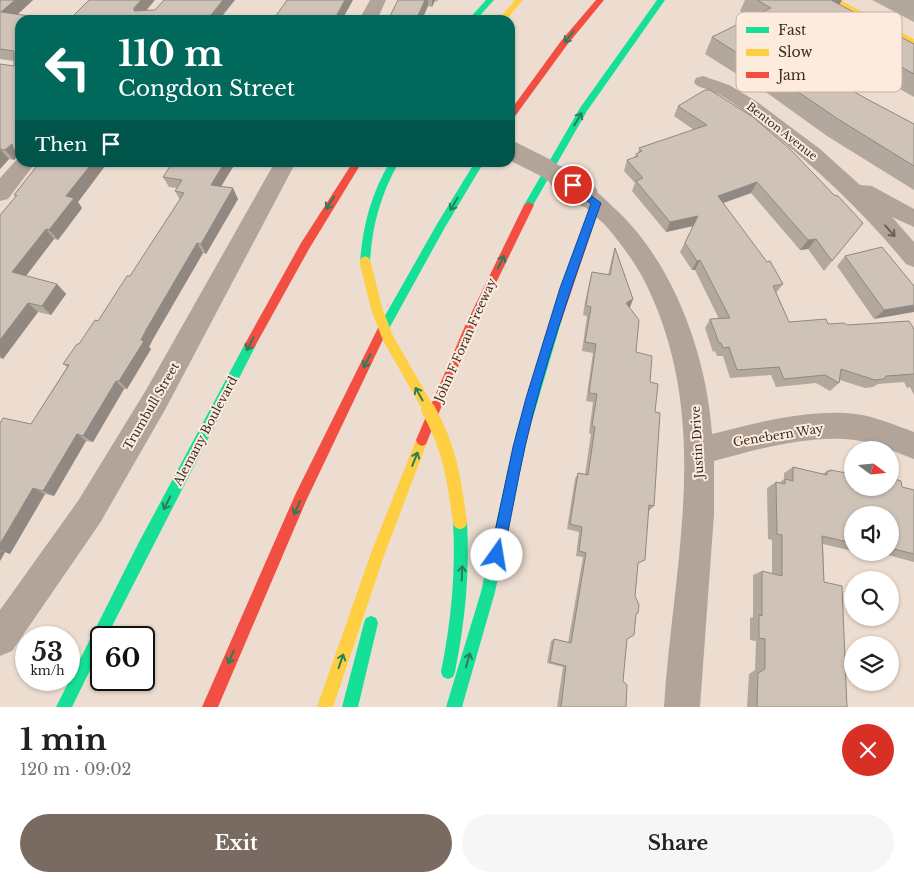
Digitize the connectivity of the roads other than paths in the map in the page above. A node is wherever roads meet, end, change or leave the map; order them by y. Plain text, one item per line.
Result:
1 (378, 0) edge
2 (490, 0) edge
3 (519, 0) edge
4 (600, 0) edge
5 (660, 0) edge
6 (835, 0) edge
7 (858, 12) edge
8 (370, 15) edge
9 (476, 15) edge
10 (506, 15) edge
11 (902, 36) edge
12 (914, 42) edge
13 (703, 82) dead end
14 (515, 110) edge
15 (515, 152) edge
16 (22, 167) edge
17 (283, 167) edge
18 (355, 167) edge
19 (392, 167) edge
20 (477, 167) edge
21 (832, 171) junction
22 (0, 193) edge
23 (591, 199) junction
24 (914, 219) edge
25 (914, 258) edge
26 (914, 446) edge
27 (700, 451) junction
28 (404, 486) junction
29 (381, 582) dead end
30 (374, 611) dead end
31 (0, 639) edge
32 (446, 681) dead end
33 (64, 707) edge
34 (210, 707) edge
35 (325, 707) edge
36 (350, 707) edge
37 (454, 707) edge
38 (682, 707) edge

1 - 8 street
2 - 9 main road
3 - 10 main road
4 -> 14 main road
28 -> 5 main road, John F Foran Freeway
6 - 7 main road
11 - 12 main road
13 - 21 street, Benton Avenue
15 - 23 street, Justin Drive, bridge
16 - 22 street
17 - 31 street, Trumbull Street
18 -> 33 main road, Alemany Boulevard
32 -> 19 main road, bridge
20 -> 34 main road
21 - 24 street, Benton Avenue
21 -> 25 street, Benton Avenue
23 - 27 street, Justin Drive
37 -> 23 main road
26 - 27 street, Genebern Way
27 - 38 street, Justin Drive
28 - 29 main road
35 -> 28 main road, John F Foran Freeway
30 - 36 main road

